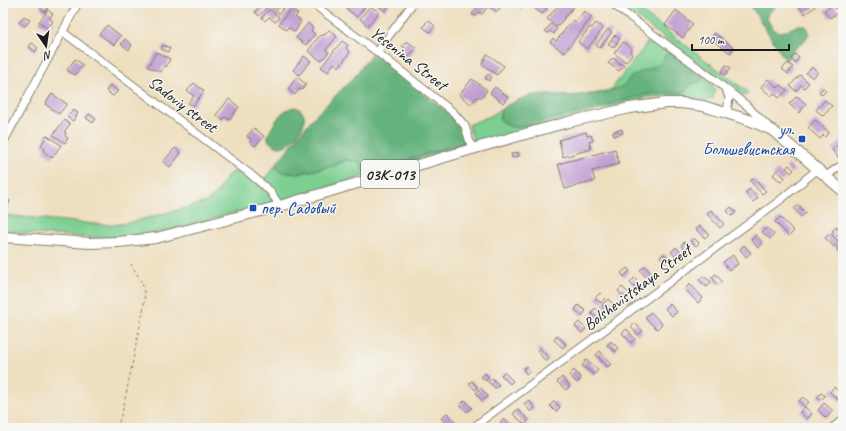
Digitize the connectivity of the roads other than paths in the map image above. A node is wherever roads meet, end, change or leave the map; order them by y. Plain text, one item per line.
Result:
1 (78, 3) edge
2 (312, 3) edge
3 (413, 3) edge
4 (611, 3) edge
5 (63, 32) junction
6 (377, 52) junction
7 (726, 88) junction
8 (727, 112) junction
9 (772, 130) junction
10 (3, 143) edge
11 (472, 149) junction
12 (843, 164) edge
13 (822, 172) junction
14 (843, 191) edge
15 (280, 206) junction
16 (3, 237) edge
17 (843, 420) edge
18 (472, 428) edge
19 (832, 428) edge

1 - 5 street
2 - 6 street, Yesenina Street
3 - 6 street
4 - 7 street
5 - 10 street
5 - 15 street, Sadoviy street
6 - 11 street, Yesenina Street
7 - 8 street
7 - 9 street
8 - 9 main road, 03К-013
8 - 11 main road, 03К-013
9 - 13 main road, 03К-013
11 - 15 main road, 03К-013
12 - 13 street, Bolshevistskaya Street
13 - 14 main road, 03К-013
13 - 18 street, Bolshevistskaya Street
15 - 16 main road, 03К-013
17 - 19 street

